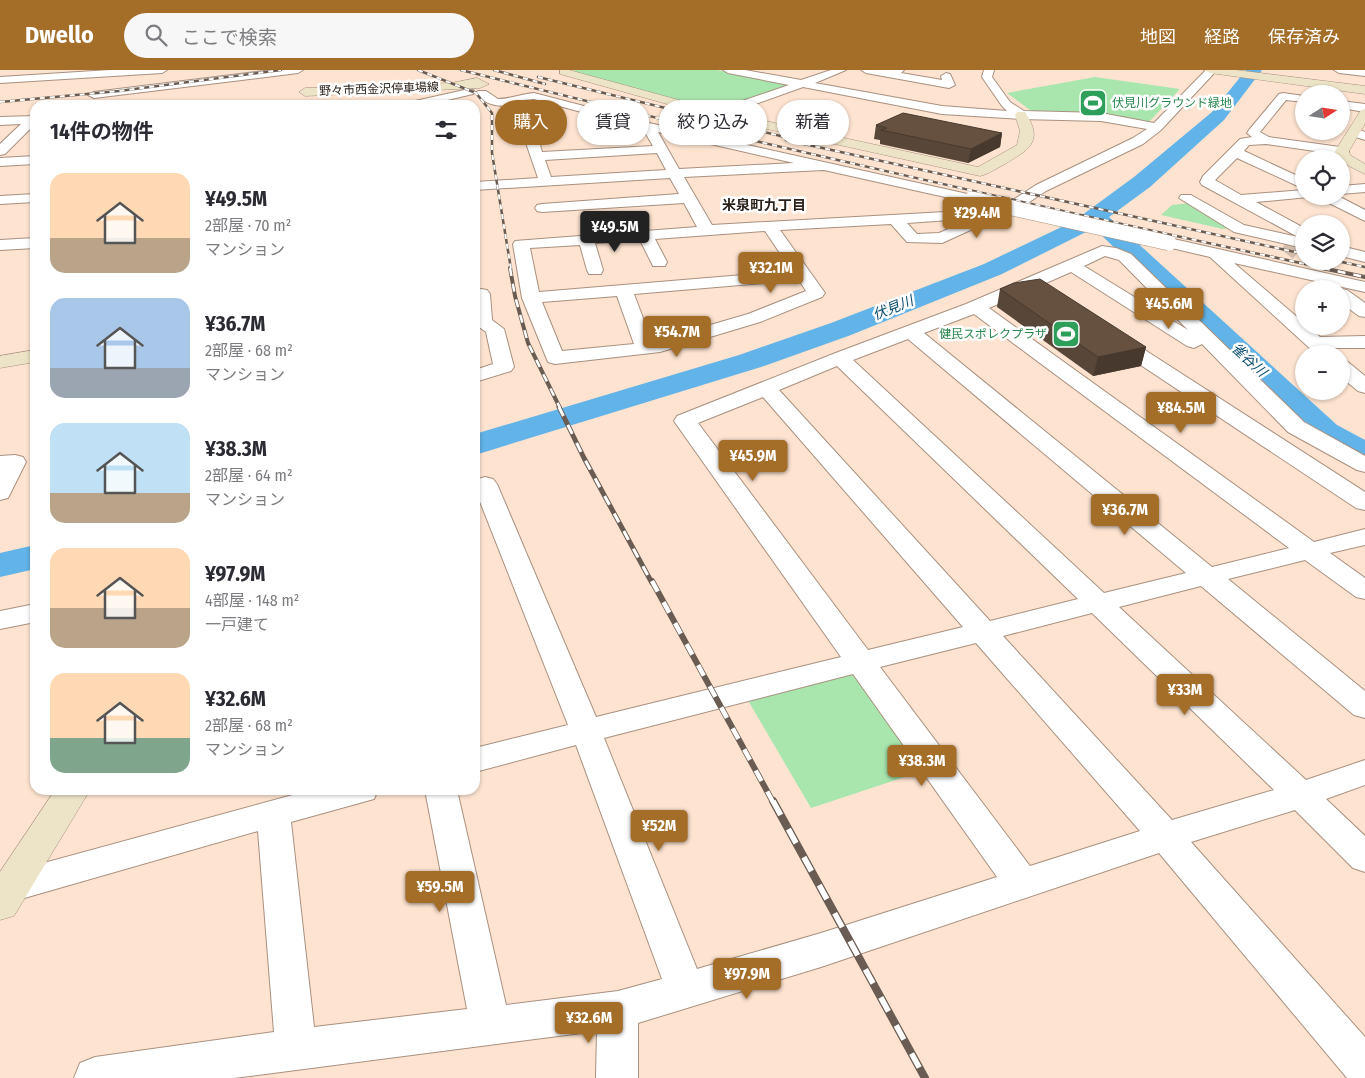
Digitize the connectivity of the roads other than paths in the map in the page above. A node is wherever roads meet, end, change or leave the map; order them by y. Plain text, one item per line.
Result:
1 (298, 70) edge
2 (728, 70) edge
3 (784, 70) edge
4 (841, 70) edge
5 (866, 70) edge
6 (1214, 70) edge
7 (1339, 70) edge
8 (95, 72) edge
9 (167, 72) edge
10 (564, 72) dead end
11 (895, 72) edge
12 (1365, 73) edge
13 (985, 75) edge
14 (44, 77) junction
15 (309, 77) dead end
16 (821, 77) junction
17 (949, 77) edge
18 (0, 80) edge
19 (802, 84) junction
20 (162, 85) dead end
21 (452, 86) dead end
22 (34, 90) dead end
23 (1365, 90) edge
24 (401, 91) junction
25 (79, 92) dead end
26 (305, 92) junction
27 (469, 92) dead end
28 (482, 93) dead end
29 (94, 95) dead end
30 (959, 96) dead end
31 (1295, 98) edge
32 (303, 100) edge
33 (413, 100) edge
34 (436, 100) edge
35 (516, 100) edge
36 (549, 100) edge
37 (665, 100) edge
38 (756, 100) edge
39 (495, 103) edge
40 (1006, 104) junction
41 (1350, 106) edge
42 (1365, 108) edge
43 (1365, 113) edge
44 (1021, 116) junction
45 (30, 120) edge
46 (0, 121) edge
47 (30, 123) edge
48 (767, 125) edge
49 (649, 126) edge
50 (1157, 127) junction
51 (649, 128) edge
52 (1359, 134) edge
53 (1266, 140) junction
54 (534, 145) edge
55 (661, 149) junction
56 (1335, 150) edge
57 (1343, 150) edge
58 (0, 151) edge
59 (1236, 152) junction
60 (537, 156) junction
61 (714, 158) dead end
62 (30, 160) edge
63 (1350, 161) edge
64 (0, 162) edge
65 (780, 167) junction
66 (727, 170) junction
67 (819, 170) junction
68 (1365, 170) edge
69 (674, 174) junction
70 (790, 180) dead end
71 (542, 182) junction
72 (741, 182) dead end
73 (1295, 182) edge
74 (909, 185) junction
75 (480, 186) edge
76 (1365, 188) edge
77 (870, 189) dead end
78 (1350, 189) edge
79 (1295, 195) edge
80 (30, 198) edge
81 (688, 198) junction
82 (1186, 198) dead end
83 (0, 200) edge
84 (1240, 200) junction
85 (608, 204) junction
86 (1344, 205) edge
87 (542, 208) junction
88 (1365, 216) edge
89 (769, 226) junction
90 (707, 230) junction
91 (645, 235) junction
92 (620, 237) junction
93 (586, 239) junction
94 (1295, 241) edge
95 (550, 242) junction
96 (30, 243) edge
97 (1295, 243) edge
98 (0, 245) edge
99 (1295, 245) tunnel mouth
100 (1350, 253) edge
101 (1216, 255) junction
102 (1365, 257) edge
103 (658, 262) dead end
104 (1071, 265) junction
105 (1276, 267) junction
106 (595, 270) dead end
107 (803, 275) junction
108 (1320, 278) junction
109 (1323, 280) edge
110 (1365, 288) edge
111 (624, 290) junction
112 (480, 294) edge
113 (531, 298) junction
114 (1350, 301) edge
115 (974, 306) junction
116 (1365, 312) edge
117 (1096, 327) edge
118 (911, 332) junction
119 (1201, 340) junction
120 (1365, 342) edge
121 (1318, 345) edge
122 (1343, 345) edge
123 (645, 349) junction
124 (1137, 354) junction
125 (30, 357) edge
126 (840, 358) junction
127 (0, 362) edge
128 (480, 374) edge
129 (1350, 374) edge
130 (1365, 387) edge
131 (766, 388) junction
132 (0, 463) edge
133 (1365, 465) edge
134 (480, 486) edge
135 (0, 493) edge
136 (1365, 503) edge
137 (1365, 538) edge
138 (1311, 552) junction
139 (1207, 578) junction
140 (1365, 591) edge
141 (1099, 604) junction
142 (30, 614) edge
143 (0, 620) edge
144 (984, 632) junction
145 (860, 662) junction
146 (1365, 708) edge
147 (586, 731) junction
148 (480, 759) edge
149 (1365, 772) edge
150 (70, 795) edge
151 (343, 795) edge
152 (442, 795) edge
153 (1301, 795) junction
154 (273, 813) junction
155 (1165, 836) junction
156 (1365, 858) edge
157 (1022, 883) junction
158 (3, 894) edge
159 (686, 991) junction
160 (618, 1010) junction
161 (490, 1025) junction
162 (296, 1049) junction
163 (1365, 1068) edge
164 (95, 1078) edge
165 (616, 1078) edge

1 - 29 street
2 - 19 street
3 - 16 street
4 - 16 street
5 - 11 street
6 - 23 street
6 - 50 street
7 - 12 street
8 - 9 street
8 - 14 street
8 - 25 street
9 - 20 street
10 - 37 street
11 - 17 street
13 - 40 street
14 - 18 street
14 - 22 street
15 - 26 street
16 - 19 street
16 - 40 street
17 - 30 street
19 - 38 street
19 - 44 street
21 - 24 street, 野々市西金沢停車場線
24 - 26 street, 野々市西金沢停車場線
24 - 33 street
26 - 32 street
27 - 34 street
28 - 39 street
31 - 53 street
35 - 36 street
40 - 44 street
41 - 42 street
43 - 52 street
44 - 48 street
44 - 50 street
45 - 46 street
47 - 58 street
49 - 67 street
50 - 89 street
51 - 55 street
52 - 57 street
53 - 56 street
53 - 59 street
54 - 60 street
55 - 60 street
55 - 69 street
59 - 73 street
59 - 84 street
60 - 71 street
61 - 66 street
62 - 64 street
63 - 68 street
65 - 66 street
65 - 67 street
65 - 70 street
66 - 69 street
66 - 72 street
67 - 74 street
69 - 71 street
69 - 81 street
71 - 75 street
71 - 87 street
74 - 77 street
74 - 101 street, bridge
76 - 78 street
79 - 84 street
80 - 83 street
81 - 85 street
81 - 90 street
82 - 97 street
84 - 94 street
85 - 87 street
85 - 92 street
86 - 88 street
87 - 95 street
89 - 90 street
89 - 107 street
90 - 91 street
91 - 92 street
91 - 103 street
92 - 93 street
93 - 95 street
93 - 106 street
95 - 113 street
96 - 98 street
99 - 105 street
100 - 102 street
101 - 105 street
101 - 121 street
104 - 115 street
104 - 119 street
104 - 119 street
105 - 108 street
107 - 111 street
107 - 123 street
108 - 109 street
108 - 110 street
111 - 113 street
111 - 123 street
112 - 128 street
113 - 123 street
114 - 116 street
115 - 118 street
115 - 138 street
117 - 124 street
118 - 126 street
118 - 139 street
119 - 124 street
119 - 133 street
120 - 122 street
124 - 136 street
125 - 127 street
126 - 131 street
126 - 141 street
129 - 130 street
131 - 144 street
131 - 145 street
132 - 135 street
134 - 147 street
137 - 138 street
138 - 139 street
138 - 140 street
139 - 141 street
139 - 146 street
141 - 144 street
141 - 153 street
142 - 143 street
144 - 145 street
144 - 155 street
145 - 147 street
145 - 157 street
147 - 148 street
147 - 159 street
149 - 153 street
150 - 158 street
151 - 154 street
152 - 161 street
153 - 155 street
153 - 156 street
154 - 158 street
154 - 162 street
155 - 157 street
155 - 163 street
157 - 159 street
159 - 160 street
160 - 161 street
160 - 165 street
161 - 162 street
162 - 164 street

